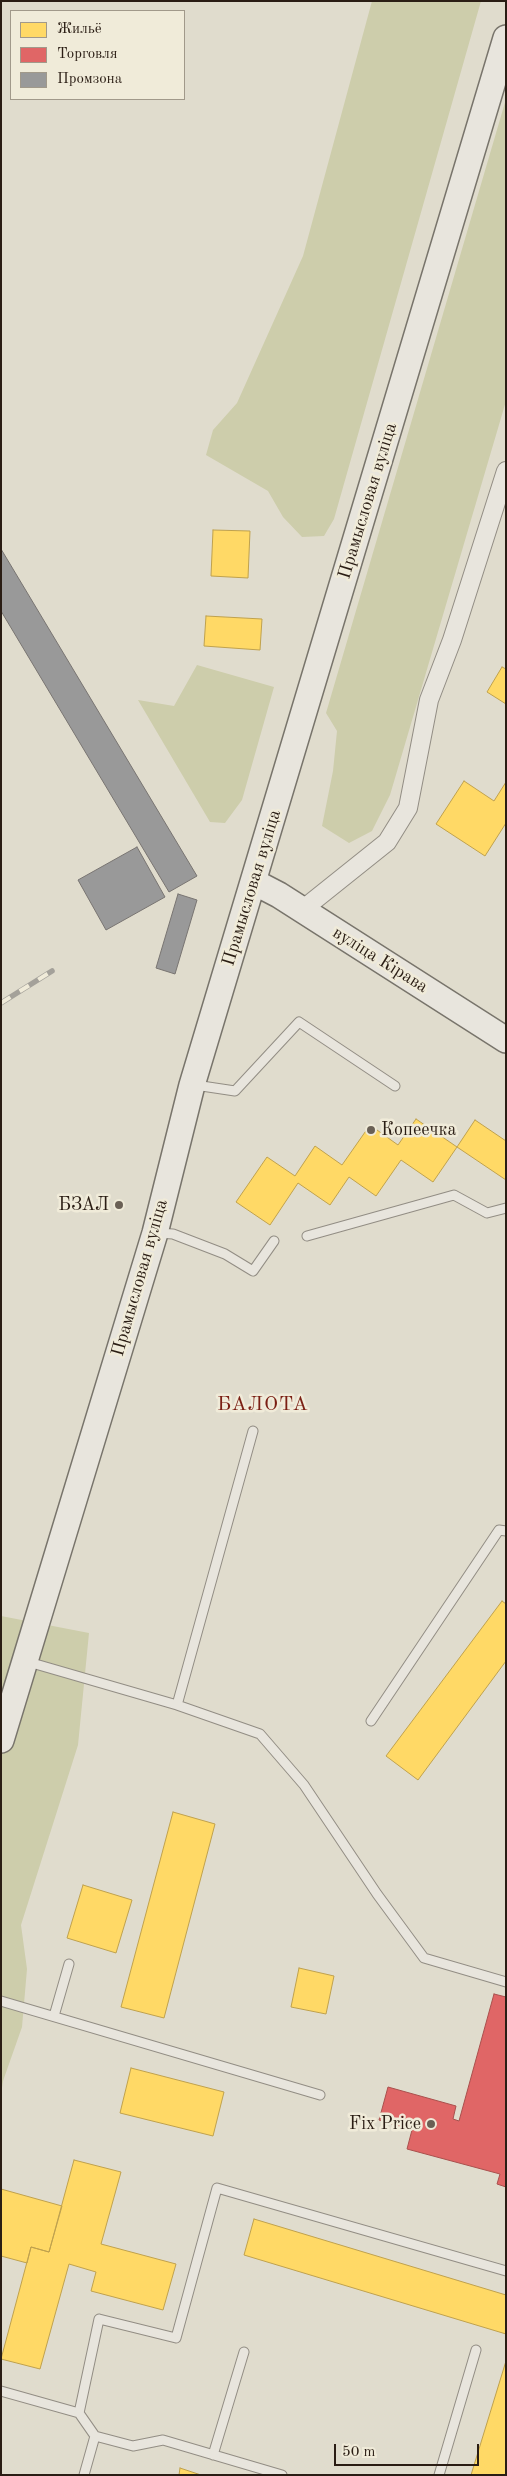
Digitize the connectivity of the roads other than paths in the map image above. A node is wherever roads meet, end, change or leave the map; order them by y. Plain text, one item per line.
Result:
1 (506, 38) edge
2 (506, 471) edge
3 (254, 882) junction
4 (302, 910) junction
5 (506, 1040) edge
6 (192, 1085) junction
7 (395, 1086) dead end
8 (506, 1208) edge
9 (155, 1233) junction
10 (307, 1236) dead end
11 (274, 1241) dead end
12 (252, 1430) dead end
13 (506, 1531) edge
14 (25, 1661) junction
15 (177, 1705) junction
16 (371, 1721) dead end
17 (1, 1740) edge
18 (69, 1964) dead end
19 (506, 1982) edge
20 (1, 2000) edge
21 (54, 2016) junction
22 (320, 2095) dead end
23 (506, 2271) edge
24 (476, 2350) dead end
25 (244, 2352) dead end
26 (1, 2391) edge
27 (79, 2413) junction
28 (95, 2436) junction
29 (214, 2455) junction
30 (84, 2475) edge
31 (282, 2475) edge
32 (439, 2475) edge

1 - 3 main road, Прамысловая вуліца
2 - 4 street
3 - 4 main road, вуліца Кірава
3 - 6 main road, Прамысловая вуліца
4 - 5 main road, вуліца Кірава
6 - 7 lane
6 - 9 main road, Прамысловая вуліца
8 - 10 lane
9 - 11 lane
9 - 14 main road, Прамысловая вуліца
12 - 15 lane
13 - 16 lane
14 - 15 lane
14 - 17 main road, Прамысловая вуліца
15 - 19 lane
18 - 21 lane
20 - 21 lane
21 - 22 lane
23 - 27 lane
24 - 32 lane
25 - 29 lane
26 - 27 lane
27 - 28 lane
28 - 29 lane
28 - 30 lane
29 - 31 lane

